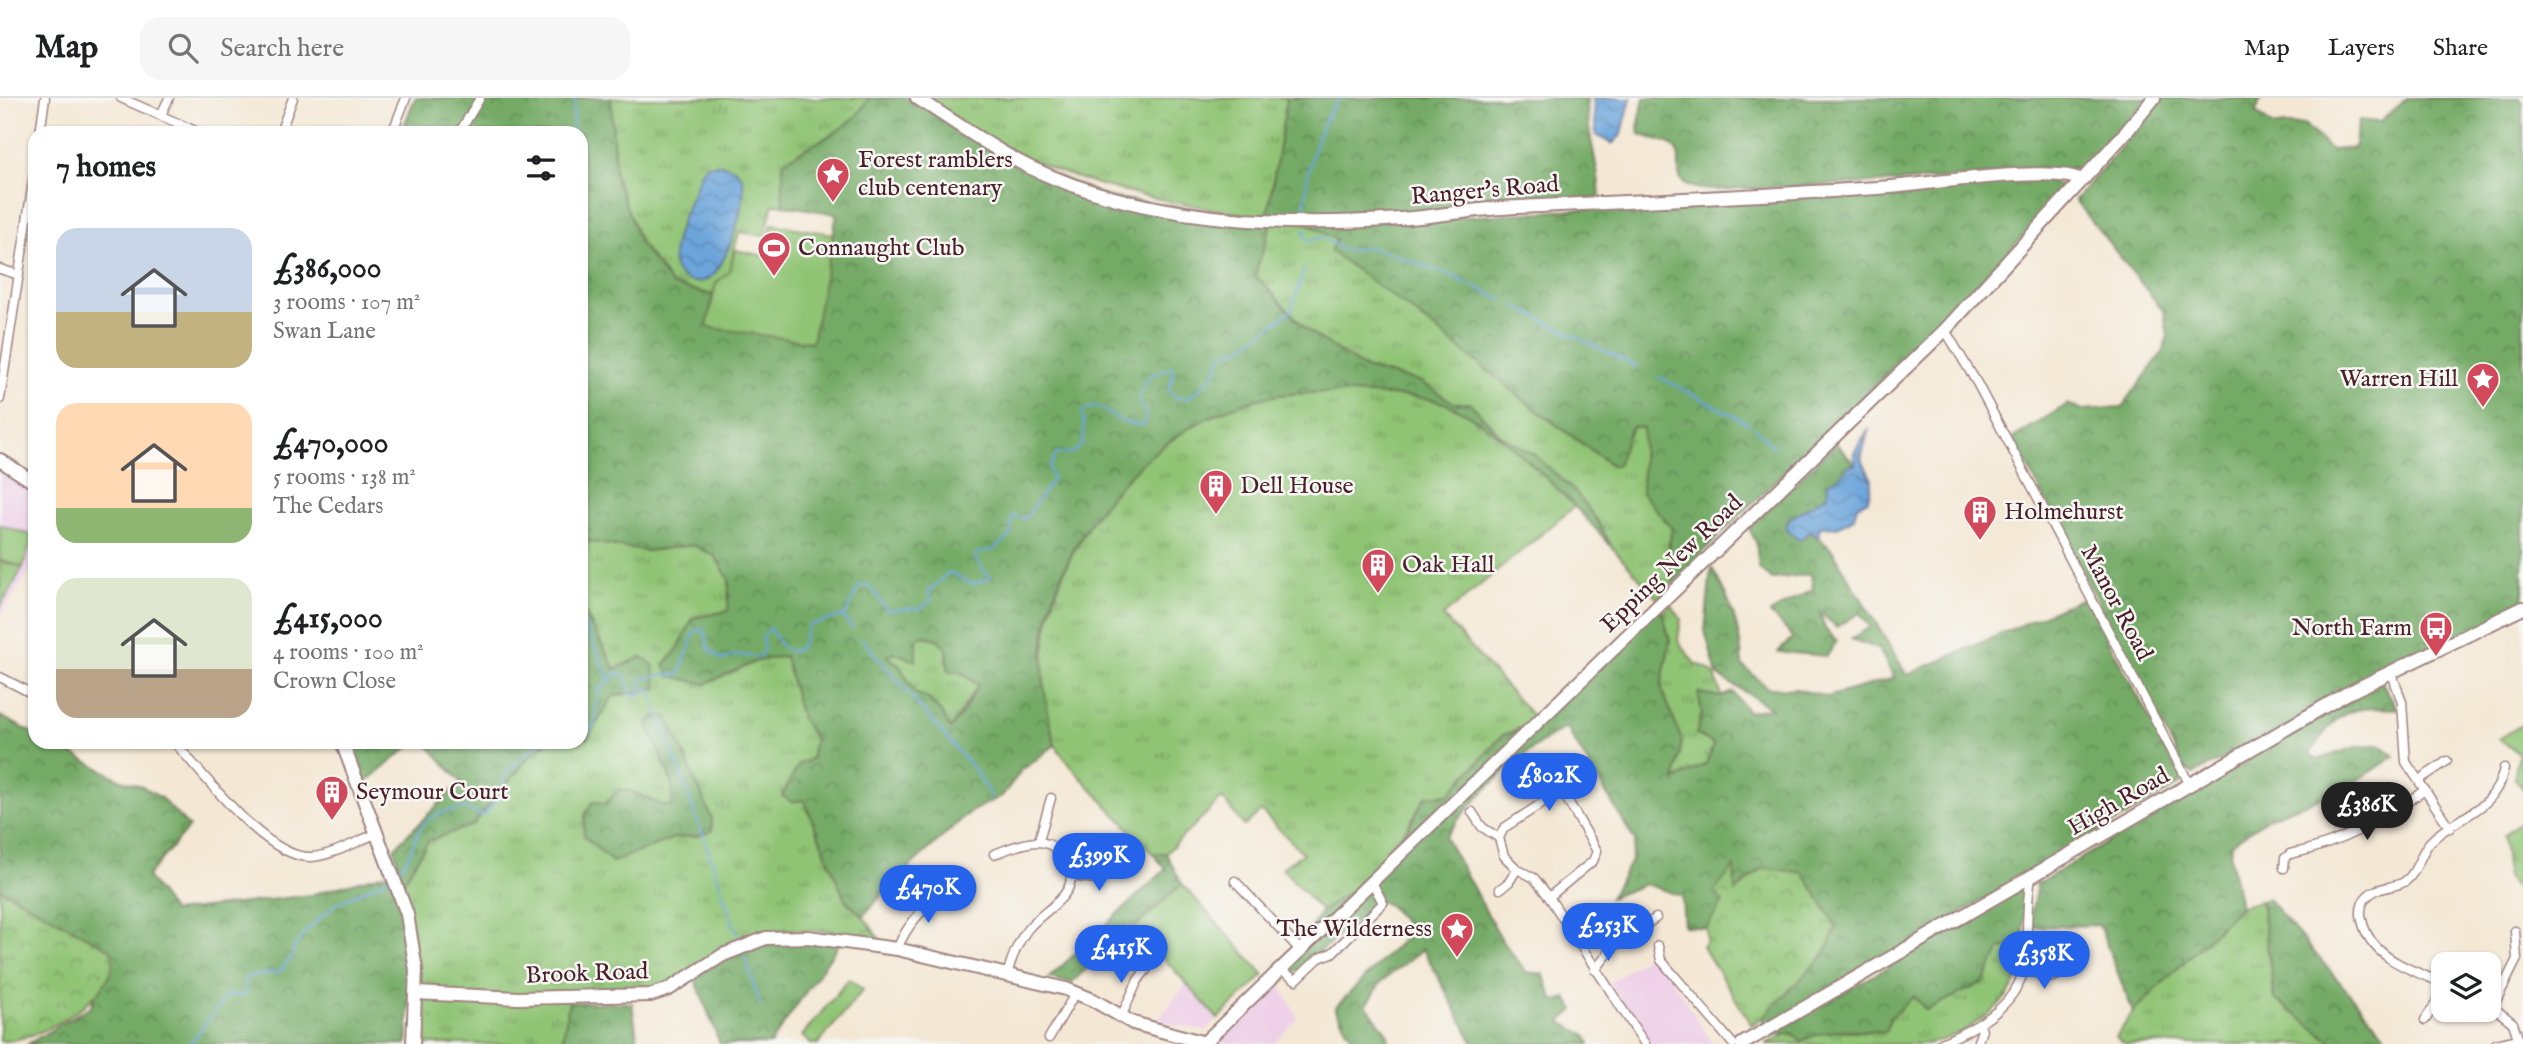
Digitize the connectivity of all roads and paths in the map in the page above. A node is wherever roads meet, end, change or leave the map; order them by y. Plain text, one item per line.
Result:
1 (45, 98) edge
2 (121, 98) edge
3 (169, 98) edge
4 (293, 98) edge
5 (405, 98) edge
6 (480, 98) edge
7 (917, 98) edge
8 (2154, 98) edge
9 (161, 115) junction
10 (41, 126) edge
11 (185, 126) edge
12 (283, 126) edge
13 (395, 126) edge
14 (463, 126) edge
15 (2081, 180) junction
16 (28, 214) edge
17 (0, 269) edge
18 (19, 275) junction
19 (1945, 330) junction
20 (0, 399) edge
21 (0, 460) edge
22 (28, 478) edge
23 (2523, 608) edge
24 (2391, 671) junction
25 (0, 677) edge
26 (28, 691) edge
27 (180, 749) edge
28 (345, 749) edge
29 (2447, 761) dead end
30 (2504, 768) dead end
31 (2419, 780) junction
32 (2190, 785) junction
33 (2425, 790) junction
34 (1051, 798) dead end
35 (1472, 812) dead end
36 (2450, 828) junction
37 (378, 833) junction
38 (1499, 838) junction
39 (1039, 840) junction
40 (994, 854) dead end
41 (1112, 864) dead end
42 (2284, 868) dead end
43 (1517, 869) junction
44 (1071, 876) junction
45 (2031, 878) junction
46 (1235, 881) dead end
47 (1372, 882) junction
48 (1500, 889) dead end
49 (946, 890) dead end
50 (1549, 897) junction
51 (1656, 918) dead end
52 (2515, 931) dead end
53 (1658, 946) dead end
54 (897, 949) junction
55 (1301, 951) junction
56 (1147, 969) dead end
57 (1281, 970) junction
58 (1595, 970) junction
59 (2024, 970) junction
60 (2512, 971) junction
61 (2063, 973) dead end
62 (1007, 975) junction
63 (2520, 977) dead end
64 (2431, 978) edge
65 (2501, 988) edge
66 (1076, 992) junction
67 (416, 993) junction
68 (2431, 1011) edge
69 (2501, 1012) edge
70 (1122, 1017) junction
71 (2425, 1020) dead end
72 (1980, 1025) junction
73 (2519, 1027) edge
74 (1049, 1038) dead end
75 (2520, 1041) edge
76 (1208, 1043) edge
77 (1747, 1043) edge
78 (413, 1044) edge
79 (1645, 1044) edge
80 (1733, 1044) edge
81 (1939, 1044) edge
82 (1977, 1044) edge
83 (2495, 1044) edge

1 - 10 street
2 - 9 street
3 - 9 street
4 - 12 street
5 - 13 street
6 - 14 street
7 - 15 main road, Ranger's Road
8 - 15 main road, Epping New Road
9 - 11 street
15 - 19 main road, Epping New Road
16 - 18 street
17 - 18 street
18 - 20 street
19 - 32 street, Manor Road
19 - 47 main road, Epping New Road
21 - 22 main road
23 - 24 main road, High Road
24 - 31 street
24 - 32 main road, High Road
25 - 26 street
27 - 37 street
28 - 37 main road
29 - 31 street
30 - 36 street
31 - 33 street
32 - 45 main road, High Road
33 - 36 street
33 - 42 street
34 - 39 street
35 - 38 street
36 - 64 street
37 - 67 main road
38 - 43 street
38 - 50 street
39 - 40 street
39 - 44 street
41 - 44 street
43 - 48 street
43 - 50 street
44 - 62 street
45 - 59 street
45 - 77 main road, High Road
46 - 55 street
47 - 55 main road, Epping New Road
47 - 57 street
49 - 54 street
50 - 58 street
51 - 58 street
52 - 60 street
53 - 80 street
54 - 62 main road, Brook Road
54 - 67 main road, Brook Road
55 - 57 main road, Epping New Road
56 - 70 street
57 - 76 main road, Epping New Road
58 - 79 street
59 - 61 street
59 - 72 street
60 - 63 street
60 - 65 street
62 - 66 main road, Brook Road
66 - 70 main road, Brook Road
66 - 74 street
67 - 78 main road
68 - 71 street
69 - 73 street
70 - 76 main road, Brook Road
72 - 81 street
72 - 82 street
73 - 75 street
75 - 83 street

